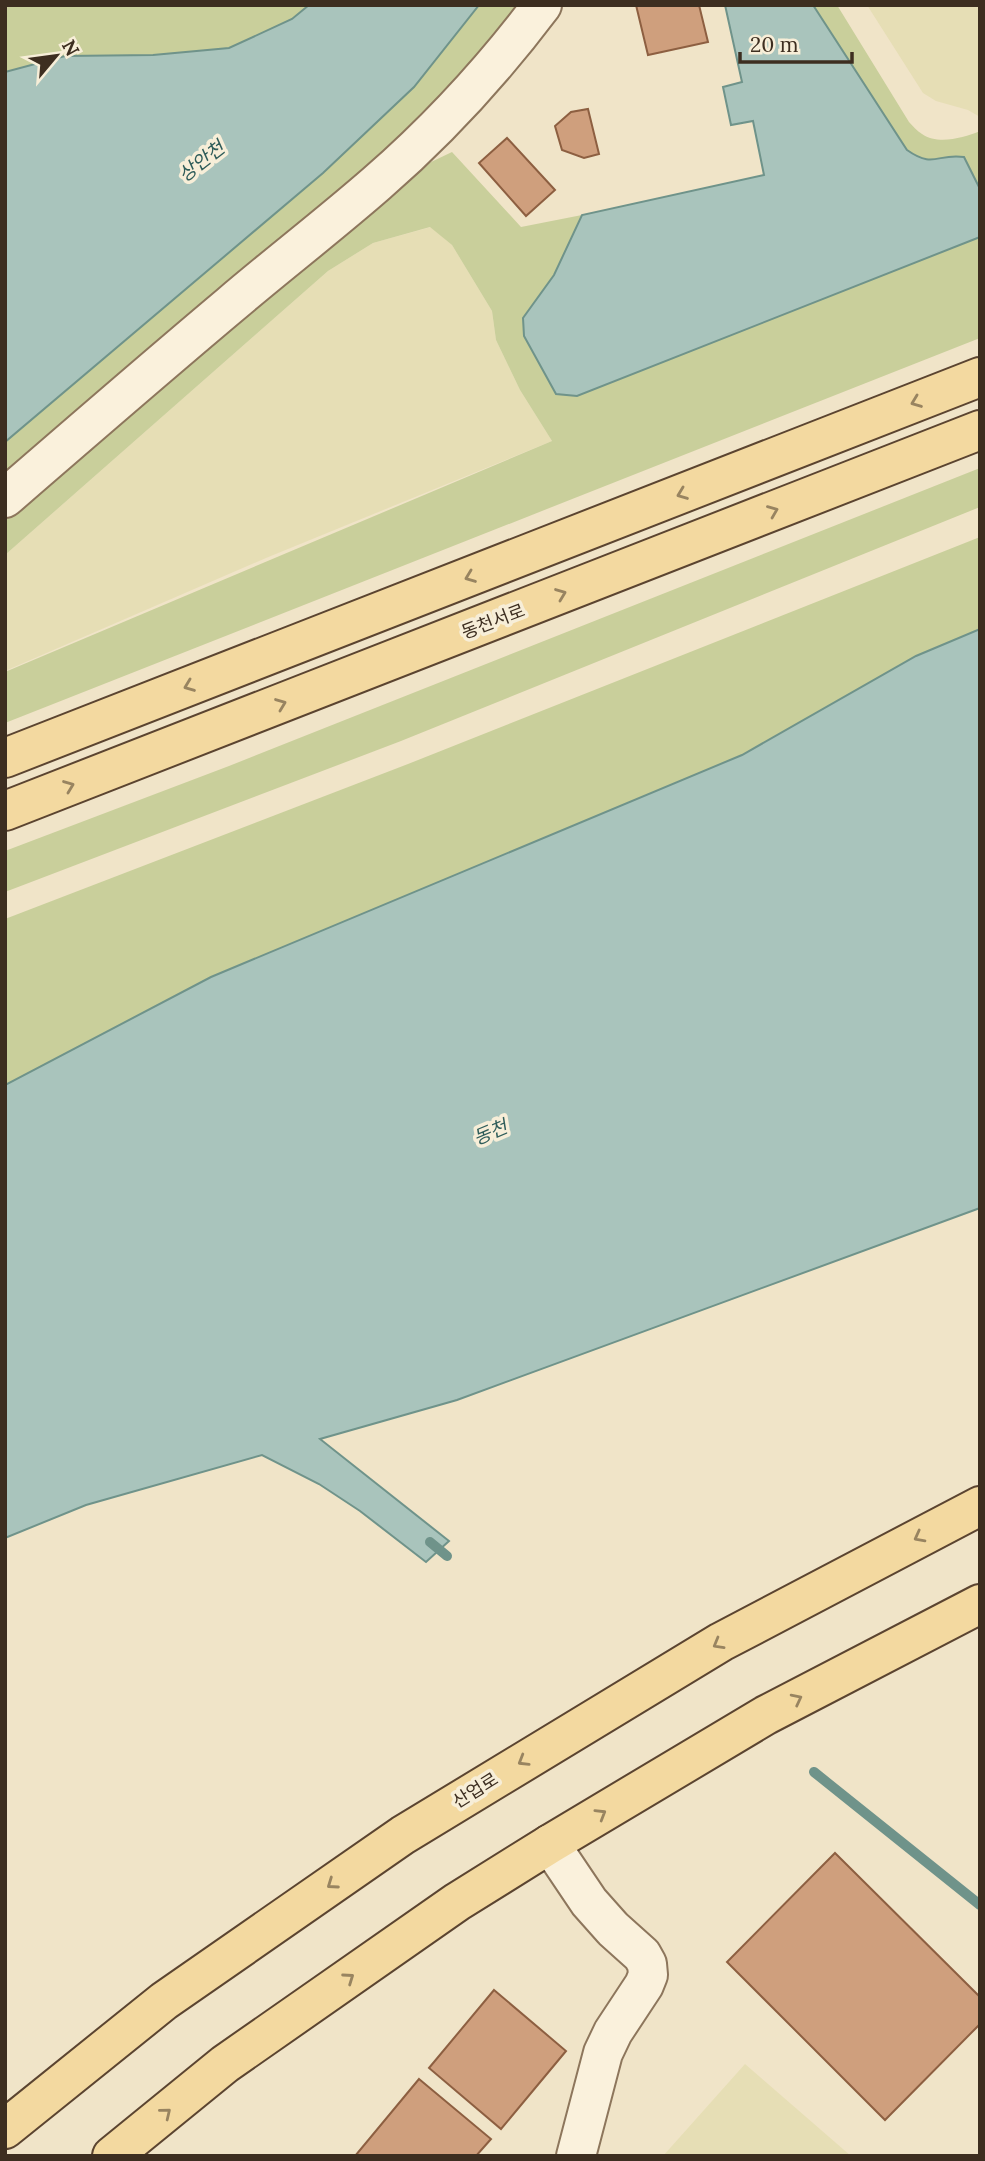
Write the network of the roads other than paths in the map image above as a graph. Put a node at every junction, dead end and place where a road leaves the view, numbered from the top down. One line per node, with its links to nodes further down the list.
1 (542, 5): 4 (street)
2 (980, 377): 5 (main road, one-way to 5)
3 (980, 430): 6 (main road, 동천서로, one-way to 3)
4 (5, 498)
5 (5, 758)
6 (5, 811)
7 (980, 1506): 10 (main road, 산업로, one-way to 10)
8 (980, 1604): 9 (main road, one-way to 8)
9 (550, 1844): 11 (main road, one-way to 9); 12 (street)
10 (5, 2129)
11 (113, 2156)
12 (576, 2156)

